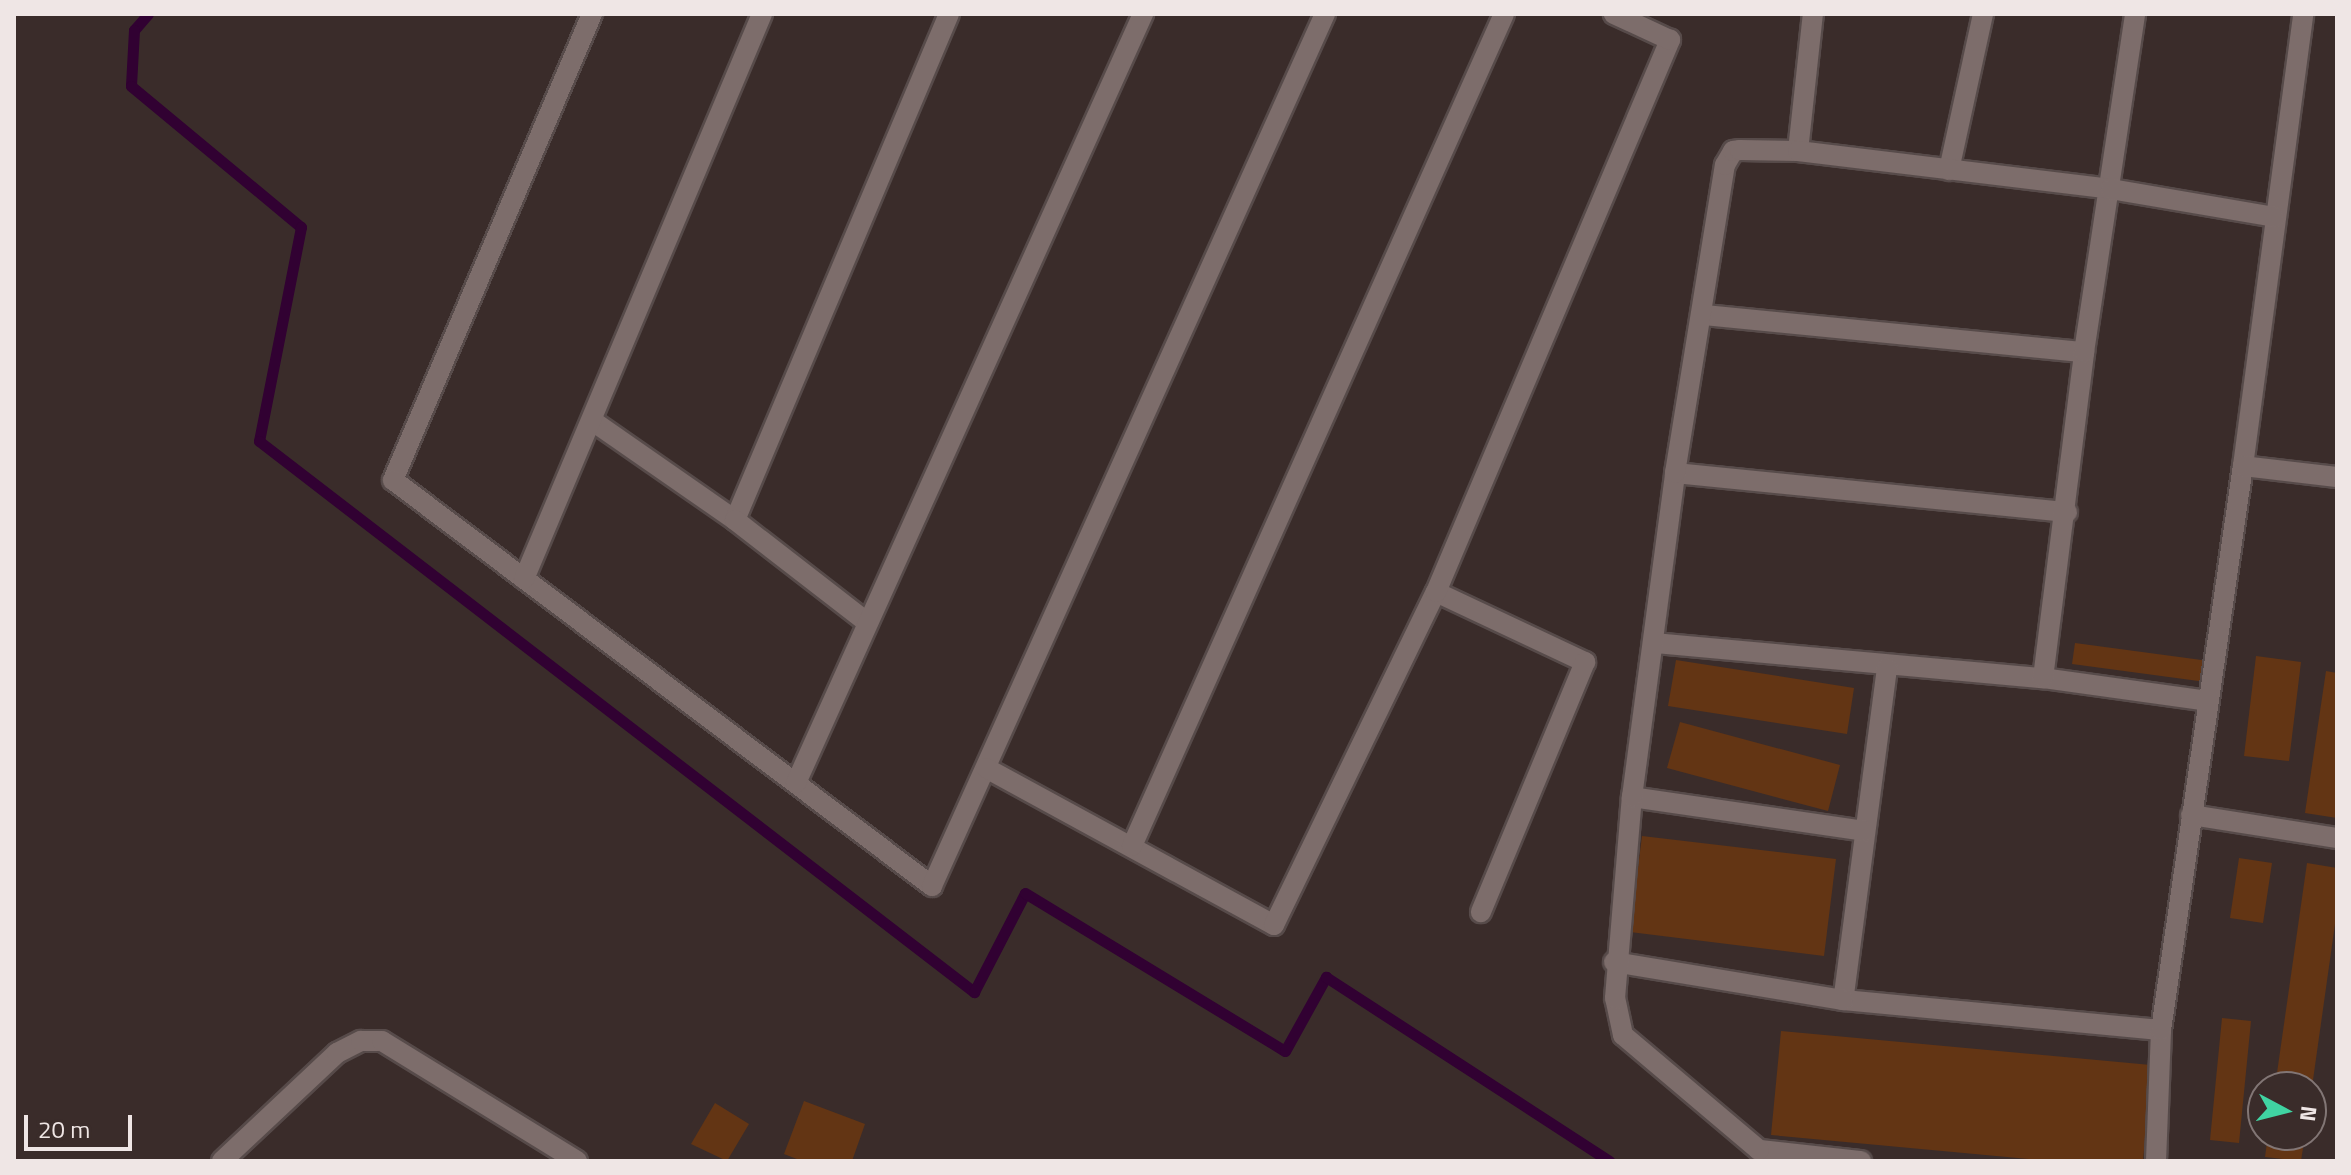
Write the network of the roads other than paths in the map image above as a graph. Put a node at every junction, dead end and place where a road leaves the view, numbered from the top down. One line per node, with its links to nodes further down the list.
1 (592, 14): 24 (street)
2 (762, 14): 18 (street)
3 (949, 14): 23 (street)
4 (1143, 14): 26 (street)
5 (1325, 14): 31 (street)
6 (1504, 14): 37 (street)
7 (1614, 14): 25 (street)
8 (1813, 14): 12 (street)
9 (1983, 14): 13 (street)
10 (2135, 14): 14 (street)
11 (2303, 14): 15 (street)
12 (1798, 151): 13 (street); 16 (street)
13 (1949, 170): 14 (street)
14 (2111, 189): 15 (street); 17 (street)
15 (2274, 217): 19 (street)
16 (1704, 315): 17 (street); 20 (street)
17 (2084, 352): 22 (street)
18 (594, 422): 23 (street); 24 (street)
19 (2243, 466): 21 (street); 30 (street)
20 (1675, 473): 22 (street); 27 (street)
21 (2337, 477)
22 (2067, 512): 29 (street)
23 (735, 520): 26 (street)
24 (524, 579): 32 (street)
25 (1436, 592): 37 (street); 38 (street)
26 (868, 623): 32 (street)
27 (1655, 643): 28 (street); 33 (street)
28 (1887, 668): 29 (street); 35 (street)
29 (2043, 678): 30 (street)
30 (2208, 701): 34 (street)
31 (986, 768): 32 (street); 37 (street)
32 (796, 783)
33 (1632, 797): 35 (street); 39 (street)
34 (2191, 815): 36 (street); 41 (street)
35 (1865, 831): 40 (street)
36 (2337, 838)
37 (1132, 846)
38 (1481, 912)
39 (1614, 962): 40 (street); 42 (street)
40 (1843, 1000): 41 (street)
41 (2161, 1030): 46 (street)
42 (1759, 1156): 45 (street)
43 (222, 1161): 44 (street)
44 (577, 1161)
45 (1861, 1161)
46 (2156, 1161)

